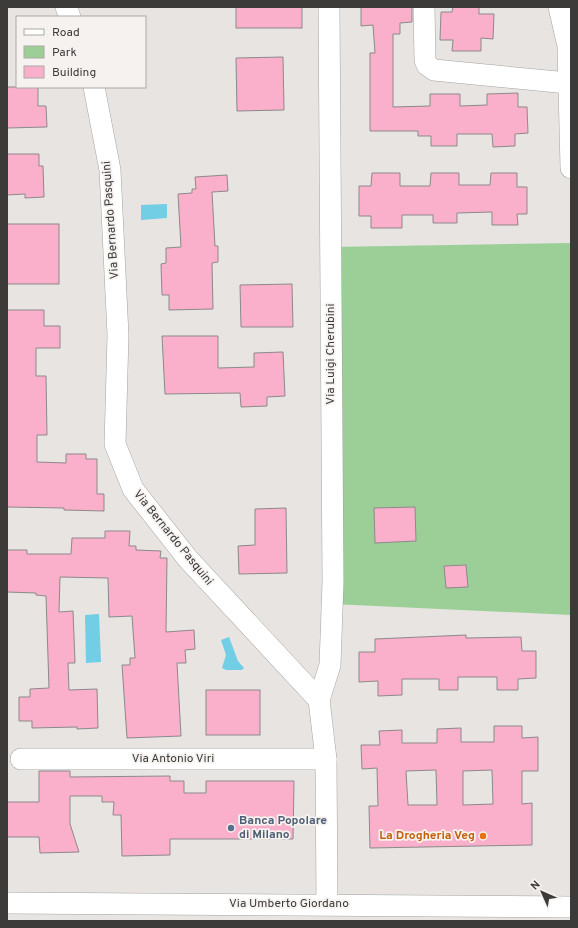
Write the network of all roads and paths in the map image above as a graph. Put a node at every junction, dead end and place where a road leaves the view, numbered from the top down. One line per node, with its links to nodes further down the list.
1 (329, 7): 7 (street, Via Luigi Cherubini)
2 (424, 7): 4 (street)
3 (559, 7): 4 (street)
4 (568, 83): 6 (street)
5 (94, 88): 7 (street, Via Bernardo Pasquini)
6 (571, 168)
7 (319, 700): 9 (street)
8 (20, 759): 9 (street, Via Antonio Viri)
9 (326, 759): 11 (street)
10 (7, 903): 11 (street, Via Umberto Giordano)
11 (327, 904): 12 (street, Via Umberto Giordano)
12 (571, 906)

